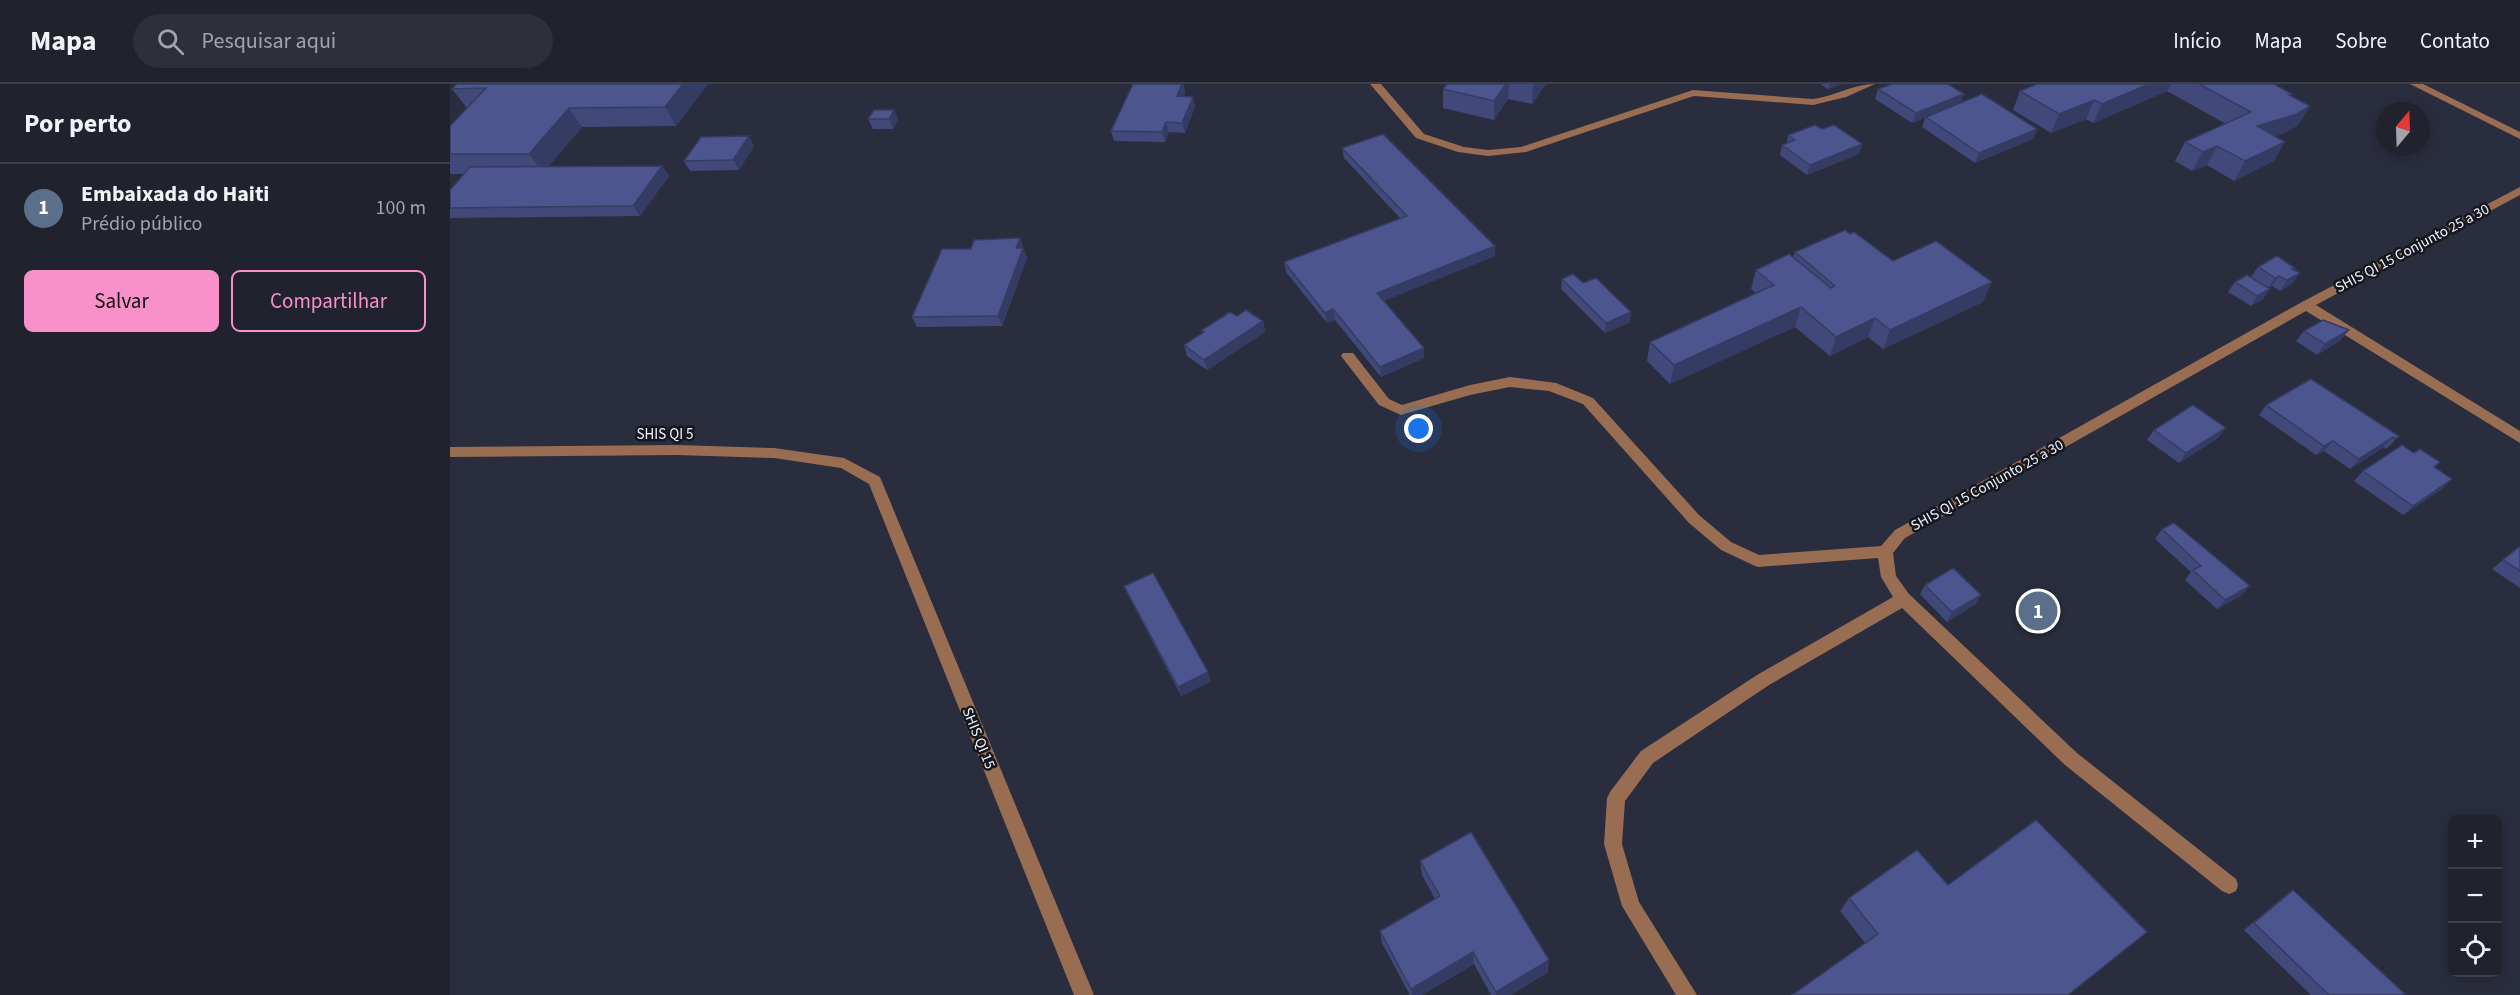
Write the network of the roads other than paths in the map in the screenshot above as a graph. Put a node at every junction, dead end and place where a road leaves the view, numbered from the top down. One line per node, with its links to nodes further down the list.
1 (1375, 84): 2 (street)
2 (1870, 84)
3 (2415, 84): 4 (street)
4 (2520, 136)
5 (2520, 190): 6 (street, SHIS QI 15 Conjunto 25 a 30)
6 (2306, 305): 8 (street); 11 (street, SHIS QI 15 Conjunto 25 a 30)
7 (1348, 356): 11 (street)
8 (2520, 438)
9 (450, 452): 10 (street, SHIS QI 5)
10 (875, 481): 14 (street, SHIS QI 15)
11 (1885, 552): 12 (street)
12 (1903, 599): 13 (street); 15 (street)
13 (2229, 885)
14 (1083, 995)
15 (1687, 995)

